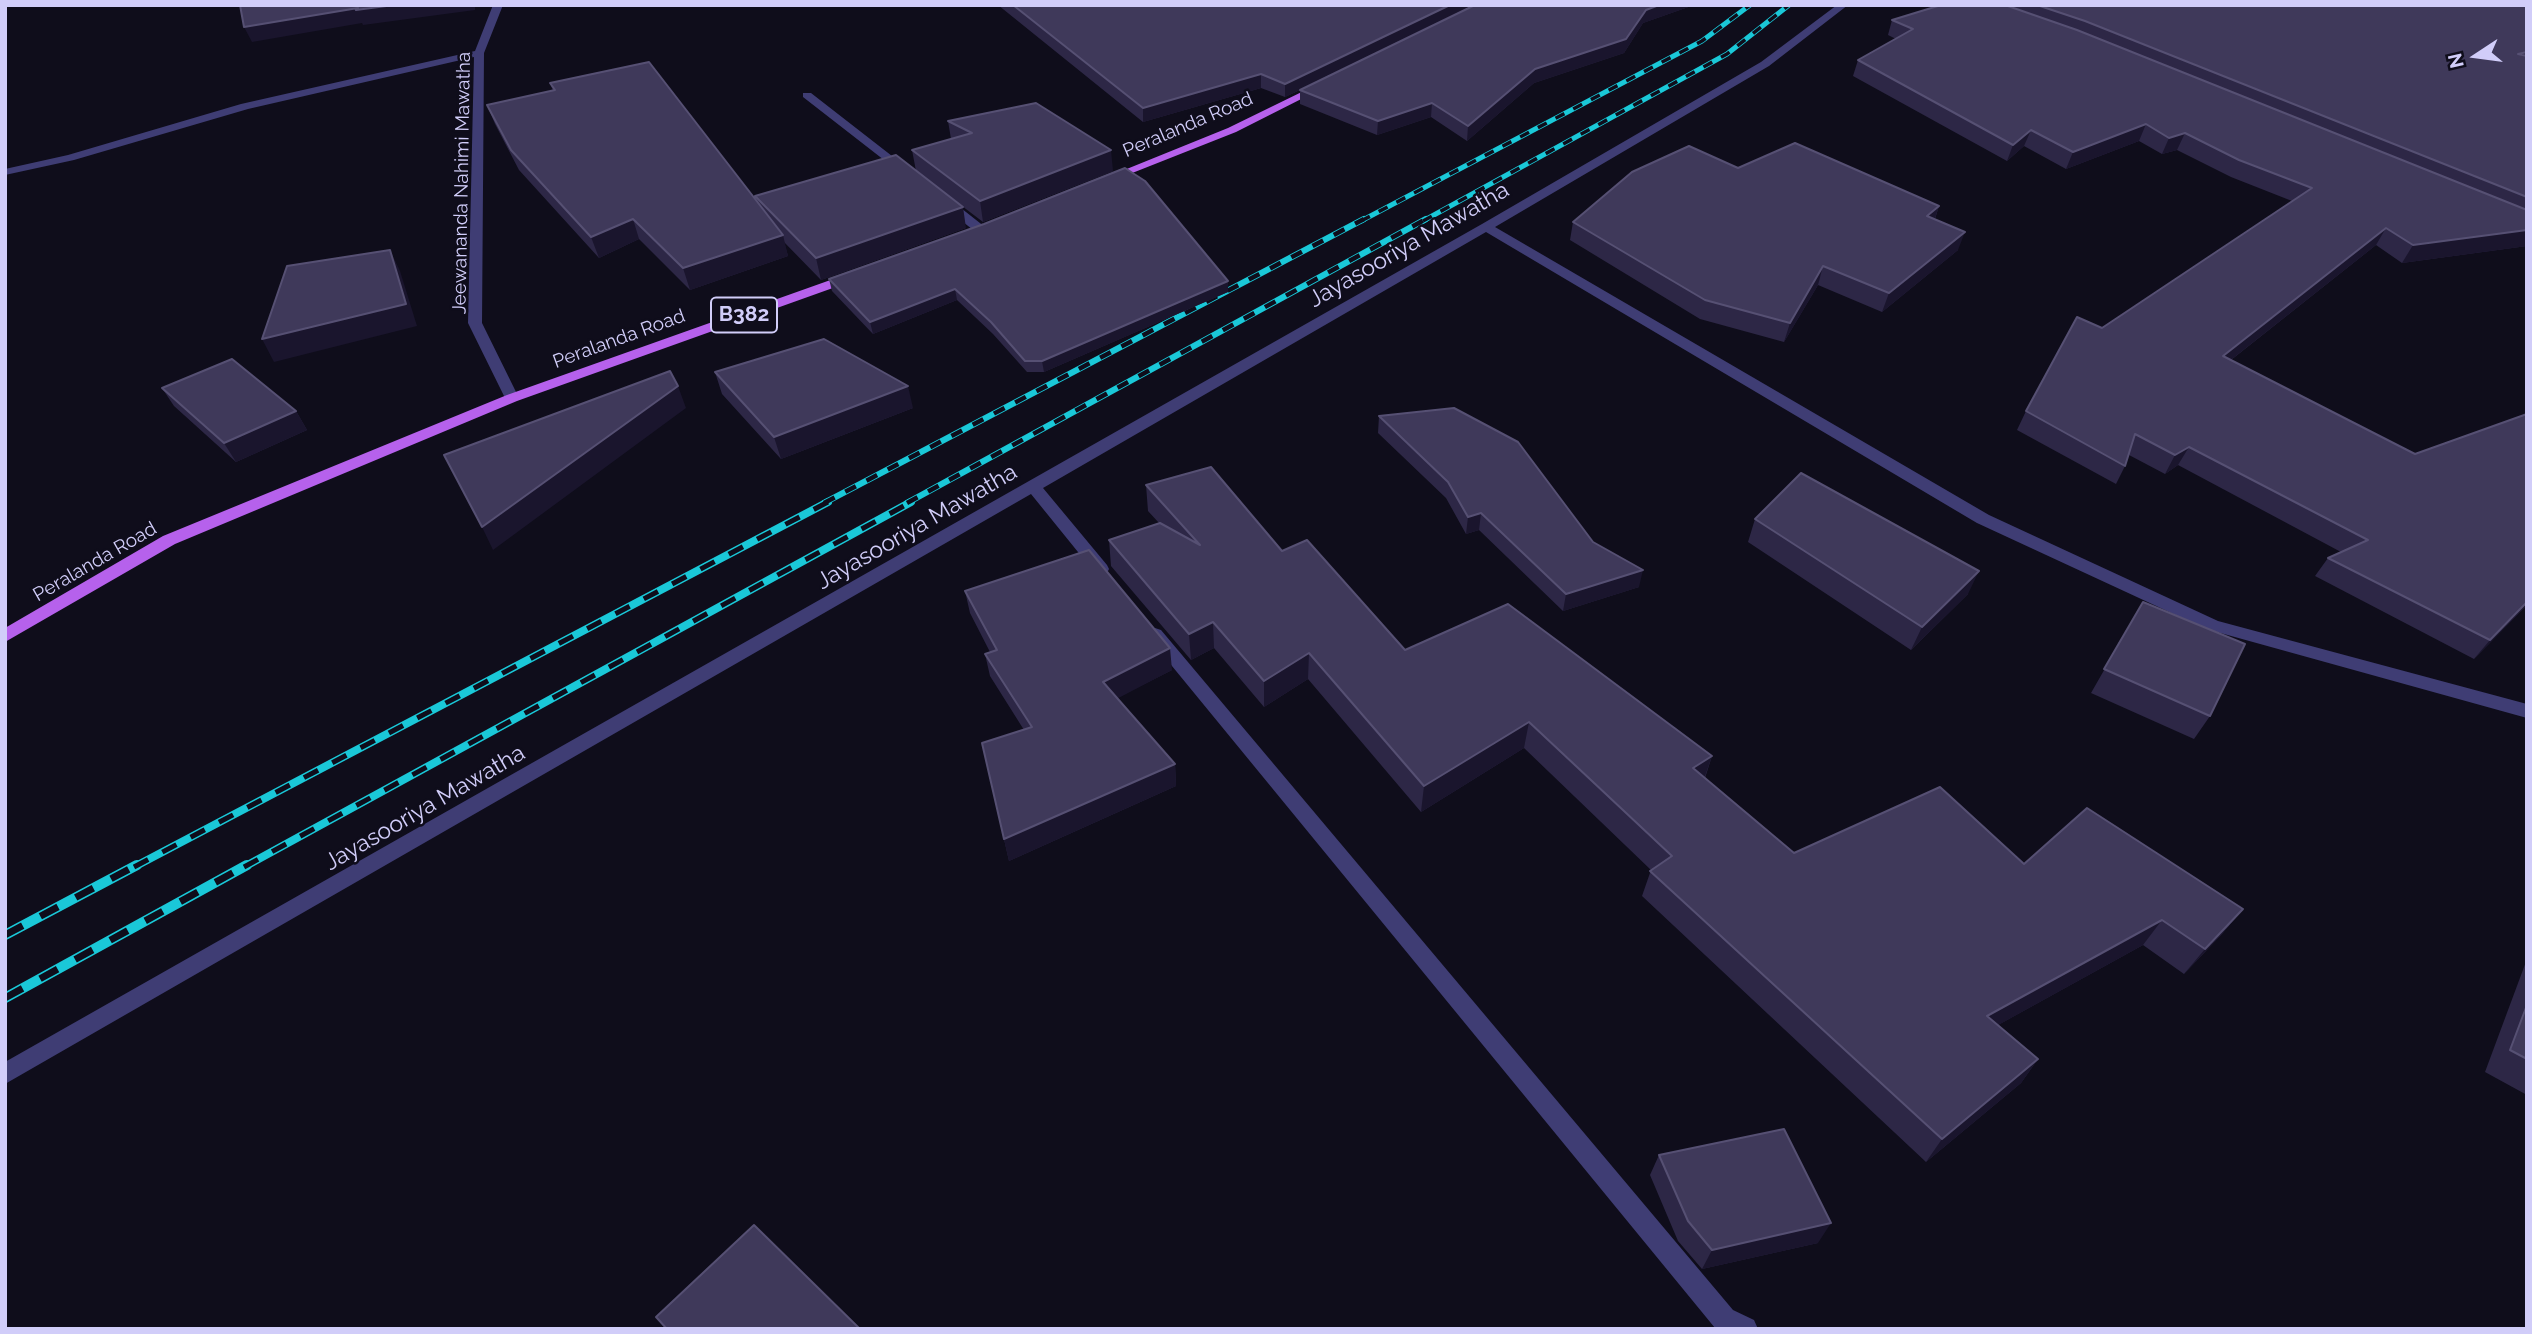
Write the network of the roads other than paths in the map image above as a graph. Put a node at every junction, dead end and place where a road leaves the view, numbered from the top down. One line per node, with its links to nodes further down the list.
1 (498, 5): 3 (street, Jeewananda Nahimi Mawatha)
2 (1843, 5): 10 (street, Jayasooriya Mawatha)
3 (479, 53): 6 (street); 13 (street, Jeewananda Nahimi Mawatha)
4 (1330, 82): 8 (main road, Peralanda Road)
5 (807, 95): 7 (street)
6 (5, 172)
7 (916, 180)
8 (1094, 185)
9 (937, 196): 11 (street)
10 (1486, 227): 14 (street, Jayasooriya Mawatha); 18 (street)
11 (980, 230)
12 (863, 272): 13 (main road, Peralanda Road / B382)
13 (512, 398): 17 (main road, Peralanda Road / B382)
14 (1033, 486): 15 (street); 19 (street, Jayasooriya Mawatha)
15 (1112, 582)
16 (1139, 614): 20 (street)
17 (5, 636)
18 (2527, 711)
19 (5, 1074)
20 (1745, 1329)

